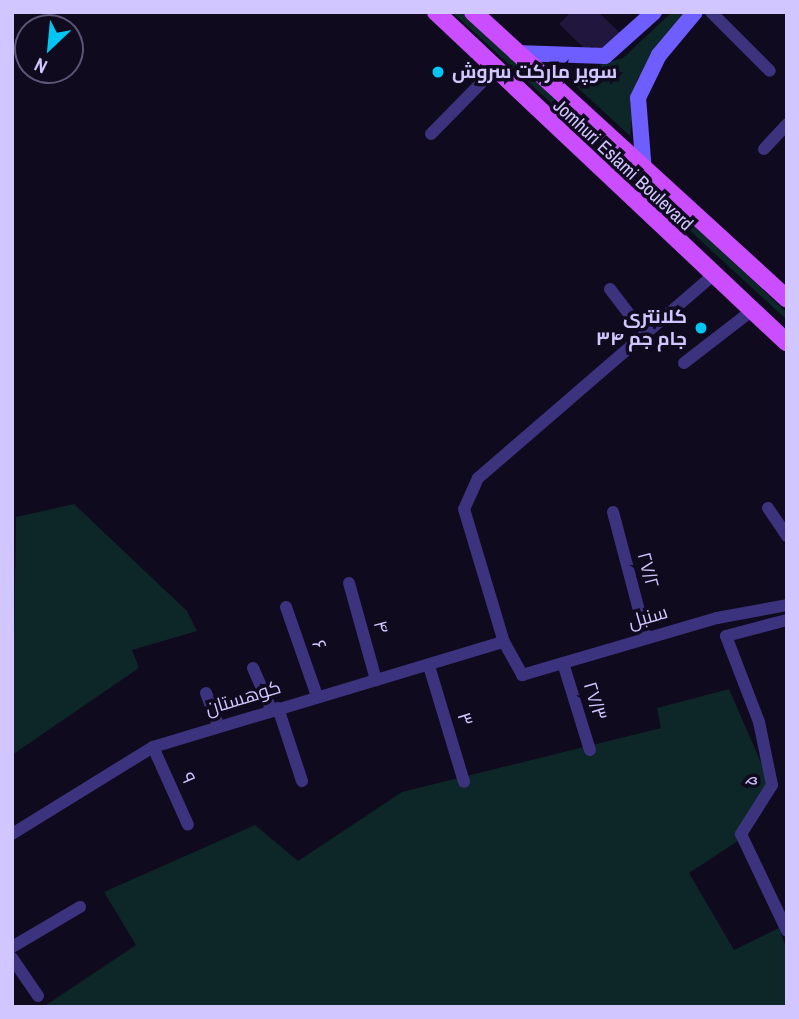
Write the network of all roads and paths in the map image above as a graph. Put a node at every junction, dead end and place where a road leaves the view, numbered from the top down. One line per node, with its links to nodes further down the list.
1 (436, 12): 7 (main road, Jomhuri Eslami Boulevard)
2 (473, 12): 6 (main road, Jomhuri Eslami Boulevard)
3 (653, 12): 6 (main road)
4 (695, 12): 12 (main road)
5 (711, 12): 8 (street)
6 (516, 53): 12 (main road, Jomhuri Eslami Boulevard)
7 (493, 71): 10 (street); 13 (main road, Jomhuri Eslami Boulevard)
8 (770, 71)
9 (787, 124): 11 (street)
10 (431, 134)
11 (764, 149)
12 (644, 172): 15 (main road, Jomhuri Eslami Boulevard)
13 (711, 277): 16 (main road, Jomhuri Eslami Boulevard); 17 (street)
14 (610, 289): 17 (street)
15 (787, 299)
16 (750, 312): 18 (main road, Jomhuri Eslami Boulevard); 19 (street)
17 (645, 335): 28 (street)
18 (787, 343)
19 (684, 363)
20 (768, 508): 22 (street)
21 (613, 512): 27 (street, ۲۷/۲)
22 (787, 536)
23 (349, 583): 32 (street, ۴)
24 (286, 607): 34 (street, ۶)
25 (786, 607): 27 (street, سنبل)
26 (787, 620): 44 (street, ۵)
27 (646, 637): 29 (street, سنبل)
28 (504, 642): 29 (street, سنبل); 30 (street, کوهستان)
29 (563, 663): 38 (street, ۲۷/۳)
30 (429, 666): 32 (street, کوهستان); 40 (street, ۳)
31 (253, 668): 35 (street)
32 (376, 680): 34 (street, کوهستان)
33 (206, 693): 36 (street)
34 (317, 695): 35 (street, کوهستان)
35 (274, 708): 36 (street, کوهستان); 39 (street)
36 (218, 725): 37 (street, کوهستان)
37 (153, 747): 41 (street, ۹); 42 (street, کوهستان)
38 (590, 750)
39 (302, 781)
40 (464, 782)
41 (188, 825)
42 (12, 834)
43 (80, 907): 45 (street)
44 (787, 931)
45 (12, 947)
46 (12, 958): 47 (street)
47 (38, 996)

